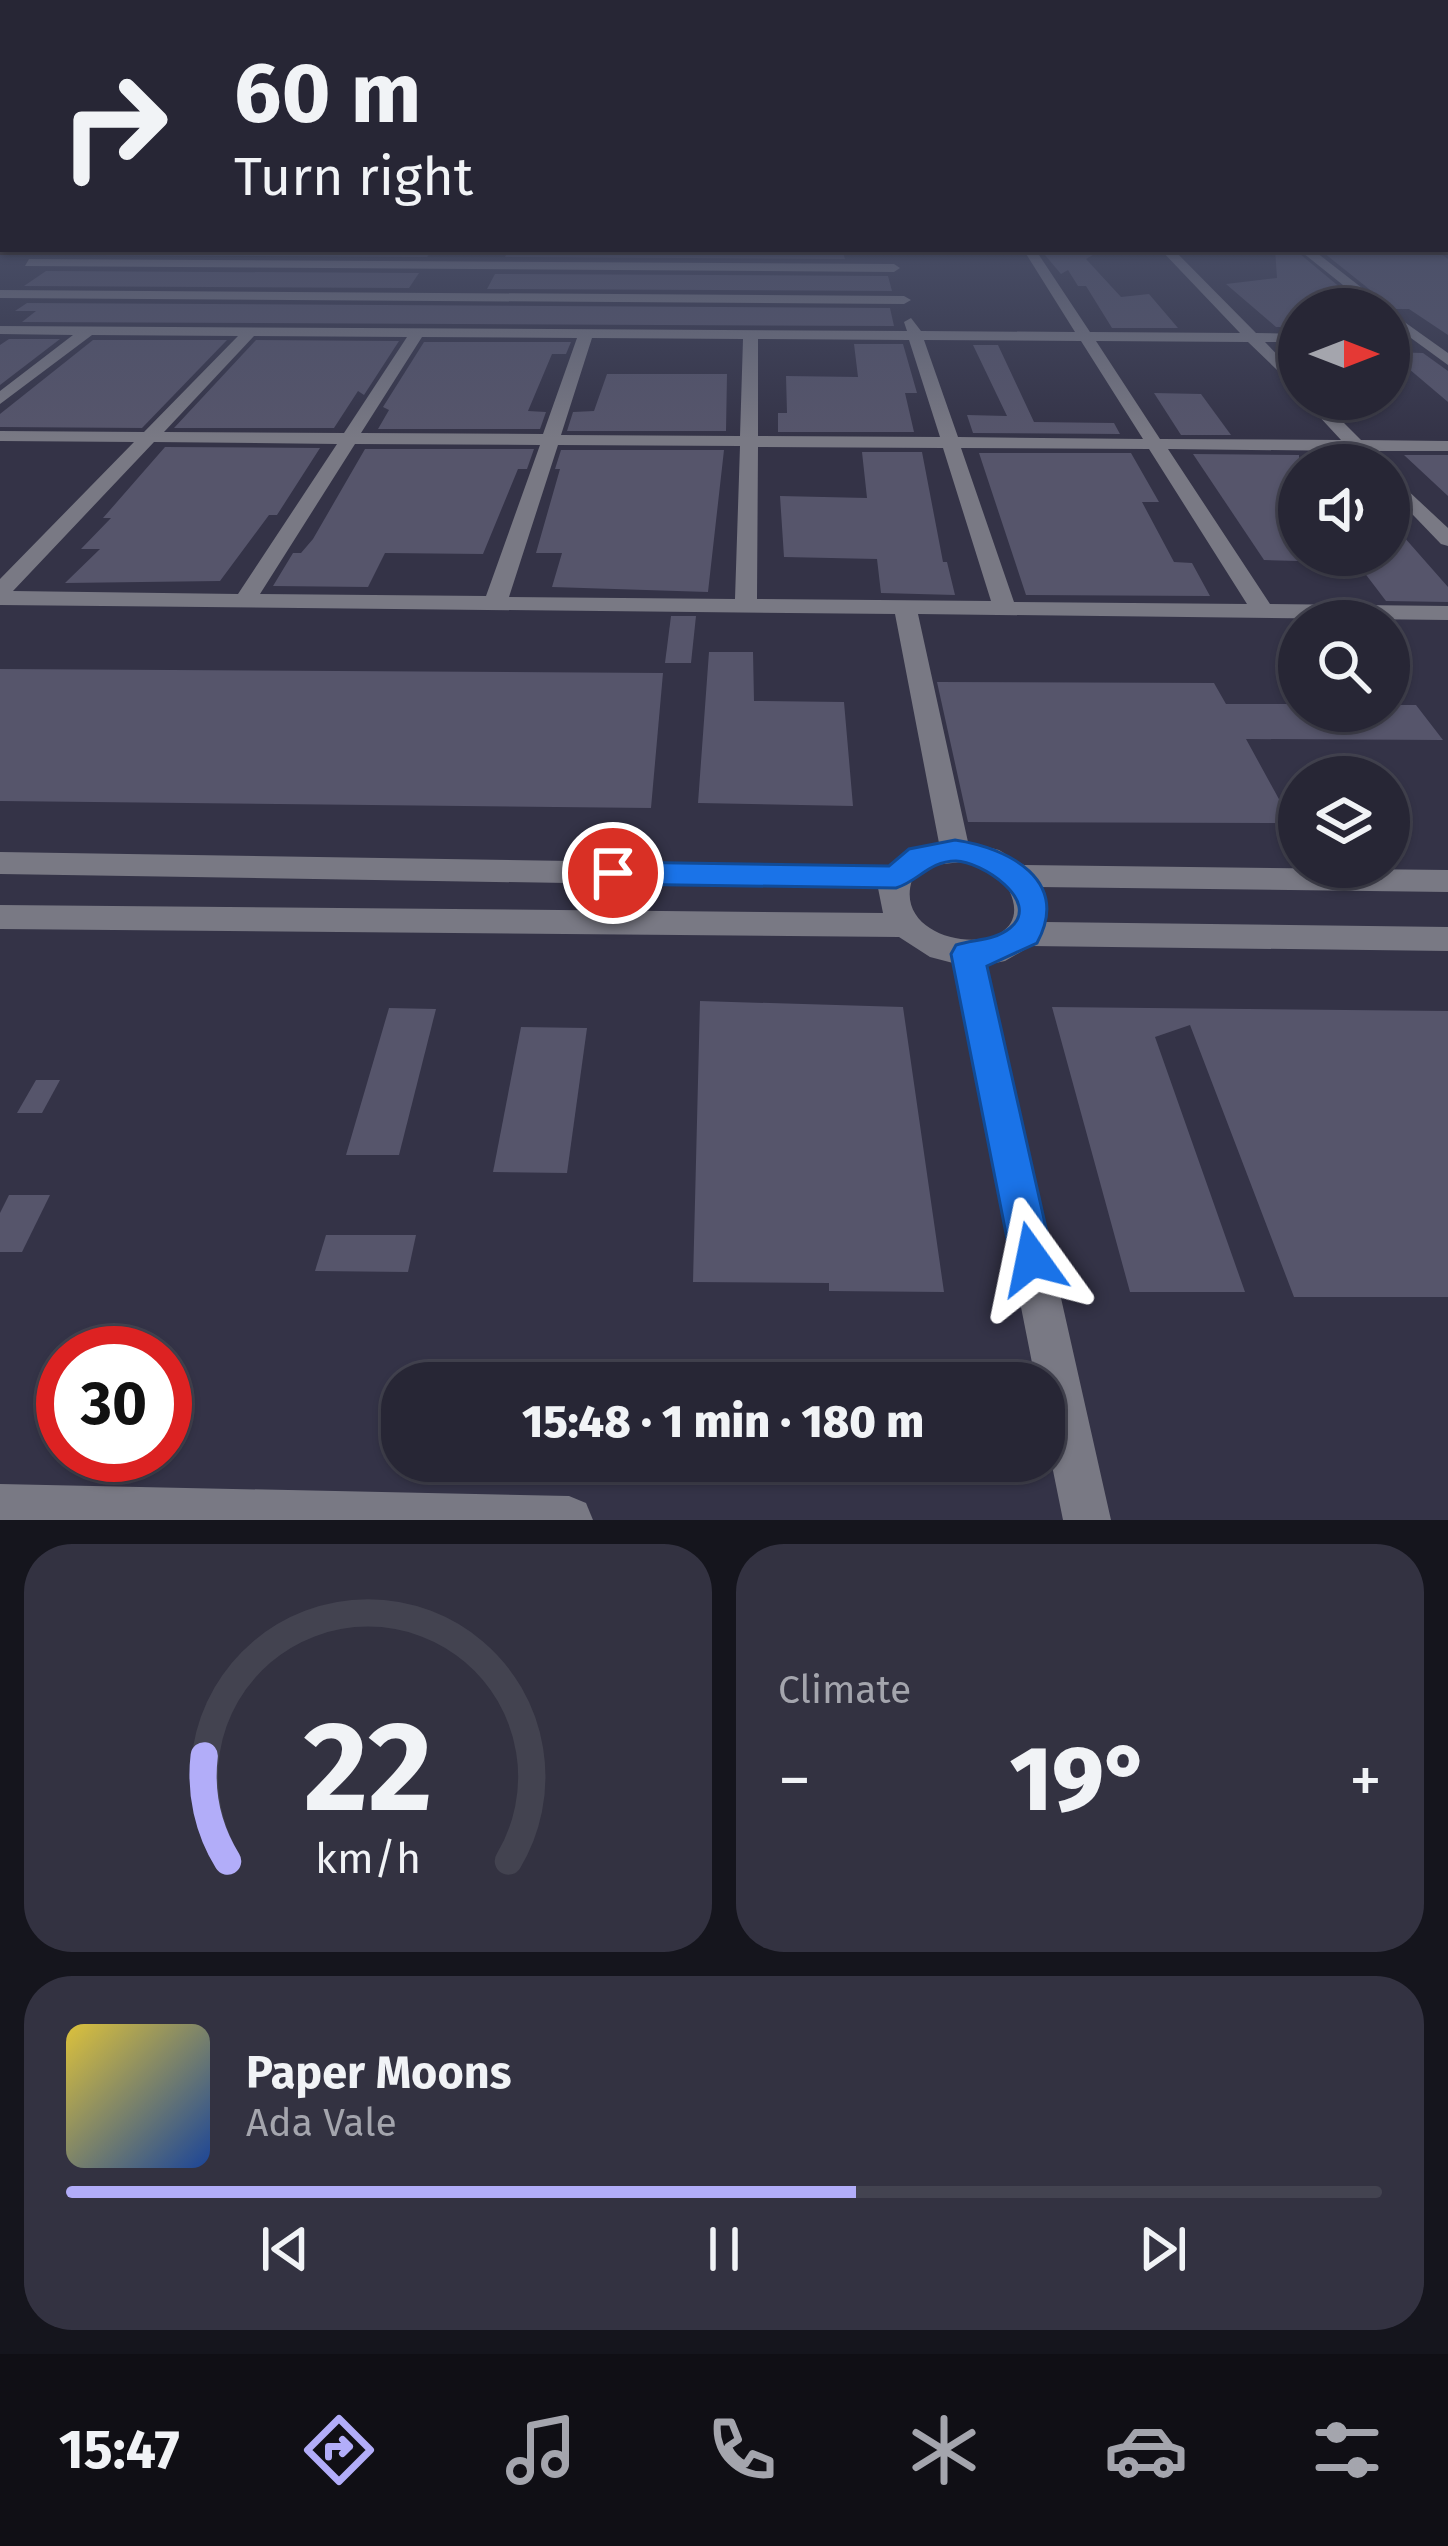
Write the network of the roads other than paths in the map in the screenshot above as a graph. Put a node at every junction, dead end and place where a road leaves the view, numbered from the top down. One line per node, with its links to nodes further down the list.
1 (303, 296): 5 (street)
2 (903, 296): 6 (street)
3 (1060, 296): 16 (street)
4 (1211, 296): 17 (street)
5 (470, 297): 6 (street); 12 (street)
6 (904, 300): 15 (street)
7 (0, 329): 8 (street)
8 (89, 330): 9 (street); 24 (street)
9 (250, 331): 11 (street); 27 (street)
10 (1410, 331): 20 (street)
11 (418, 332): 12 (street); 28 (street)
12 (449, 333): 13 (street)
13 (586, 334): 14 (street); 29 (street)
14 (751, 335): 15 (street); 30 (street)
15 (916, 336): 16 (street); 31 (street)
16 (1087, 337): 17 (street); 32 (street)
17 (1252, 338): 18 (street); 23 (street)
18 (1278, 338)
19 (1410, 339): 20 (street)
20 (1420, 339): 21 (street); 22 (street)
21 (1448, 339)
22 (1448, 360)
23 (1278, 365)
24 (0, 399)
25 (1331, 420): 33 (street)
26 (0, 436): 27 (street)
27 (149, 437): 28 (street); 39 (street)
28 (348, 440): 29 (street); 40 (street)
29 (550, 441): 30 (street); 41 (street)
30 (749, 442): 31 (street); 42 (street)
31 (951, 443): 32 (street); 44 (street)
32 (1153, 444): 34 (street); 45 (street)
33 (1354, 444)
34 (1278, 445)
35 (1410, 446): 36 (street)
36 (1448, 446)
37 (1410, 501): 38 (street)
38 (1448, 540)
39 (0, 596): 40 (street)
40 (244, 601): 41 (street)
41 (494, 604): 42 (street)
42 (746, 606): 43 (street)
43 (905, 608): 44 (street); 47 (street)
44 (1005, 608): 45 (street)
45 (1263, 611): 46 (street)
46 (1448, 613)
47 (955, 850): 49 (street); 50 (street)
48 (0, 863): 49 (street)
49 (896, 877): 53 (street)
50 (1018, 877): 51 (street); 54 (street)
51 (1448, 881)
52 (0, 916): 53 (street)
53 (904, 925): 56 (street)
54 (1026, 934): 55 (street); 56 (street)
55 (1448, 939)
56 (968, 954): 59 (street)
57 (0, 1508): 58 (street)
58 (569, 1520)
59 (1087, 1520)

